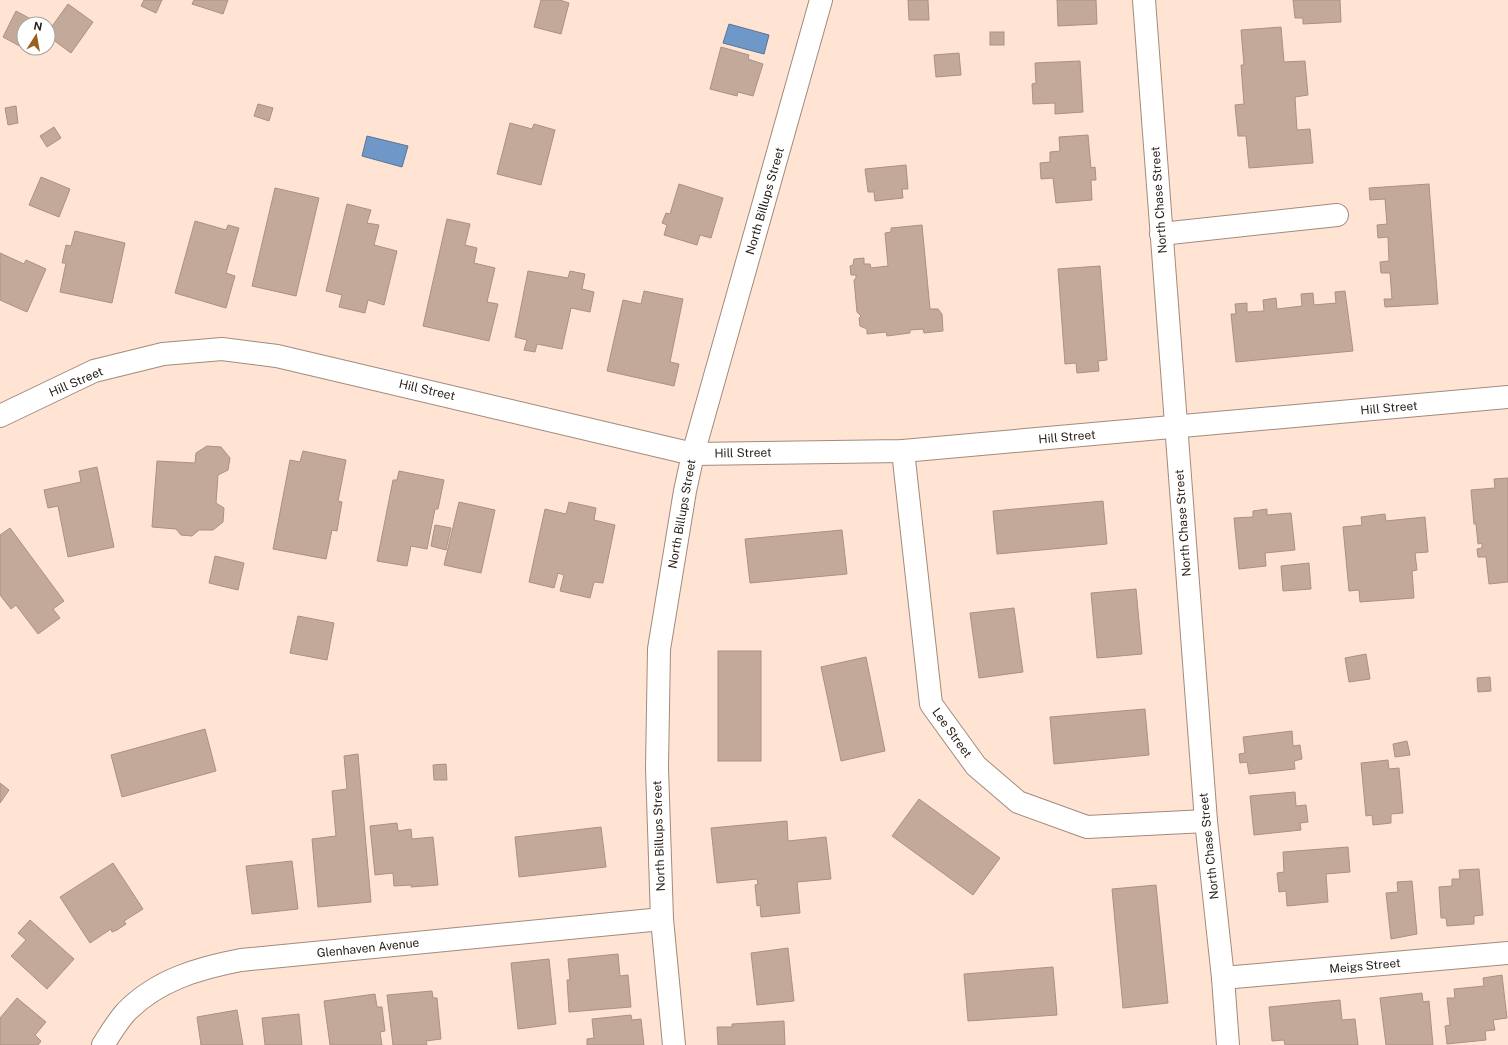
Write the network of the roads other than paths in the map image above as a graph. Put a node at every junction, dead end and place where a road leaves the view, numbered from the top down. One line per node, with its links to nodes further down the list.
1 (822, 0): 9 (street, North Billups Street)
2 (1144, 0): 4 (street, North Chase Street)
3 (1337, 216): 4 (street)
4 (1161, 234): 7 (street, North Chase Street)
5 (1508, 398): 7 (street, Hill Street)
6 (0, 416): 9 (street, Hill Street)
7 (1176, 428): 8 (street, Hill Street); 10 (street, North Chase Street)
8 (903, 451): 9 (street, Hill Street); 10 (street, Lee Street)
9 (693, 454): 11 (street, North Billups Street)
10 (1206, 822): 13 (street, North Chase Street)
11 (662, 919): 14 (street, Glenhaven Avenue); 15 (street, North Billups Street)
12 (1508, 953): 13 (street, Meigs Street)
13 (1223, 978): 16 (street, North Chase Street)
14 (103, 1045)
15 (674, 1045)
16 (1228, 1045)

